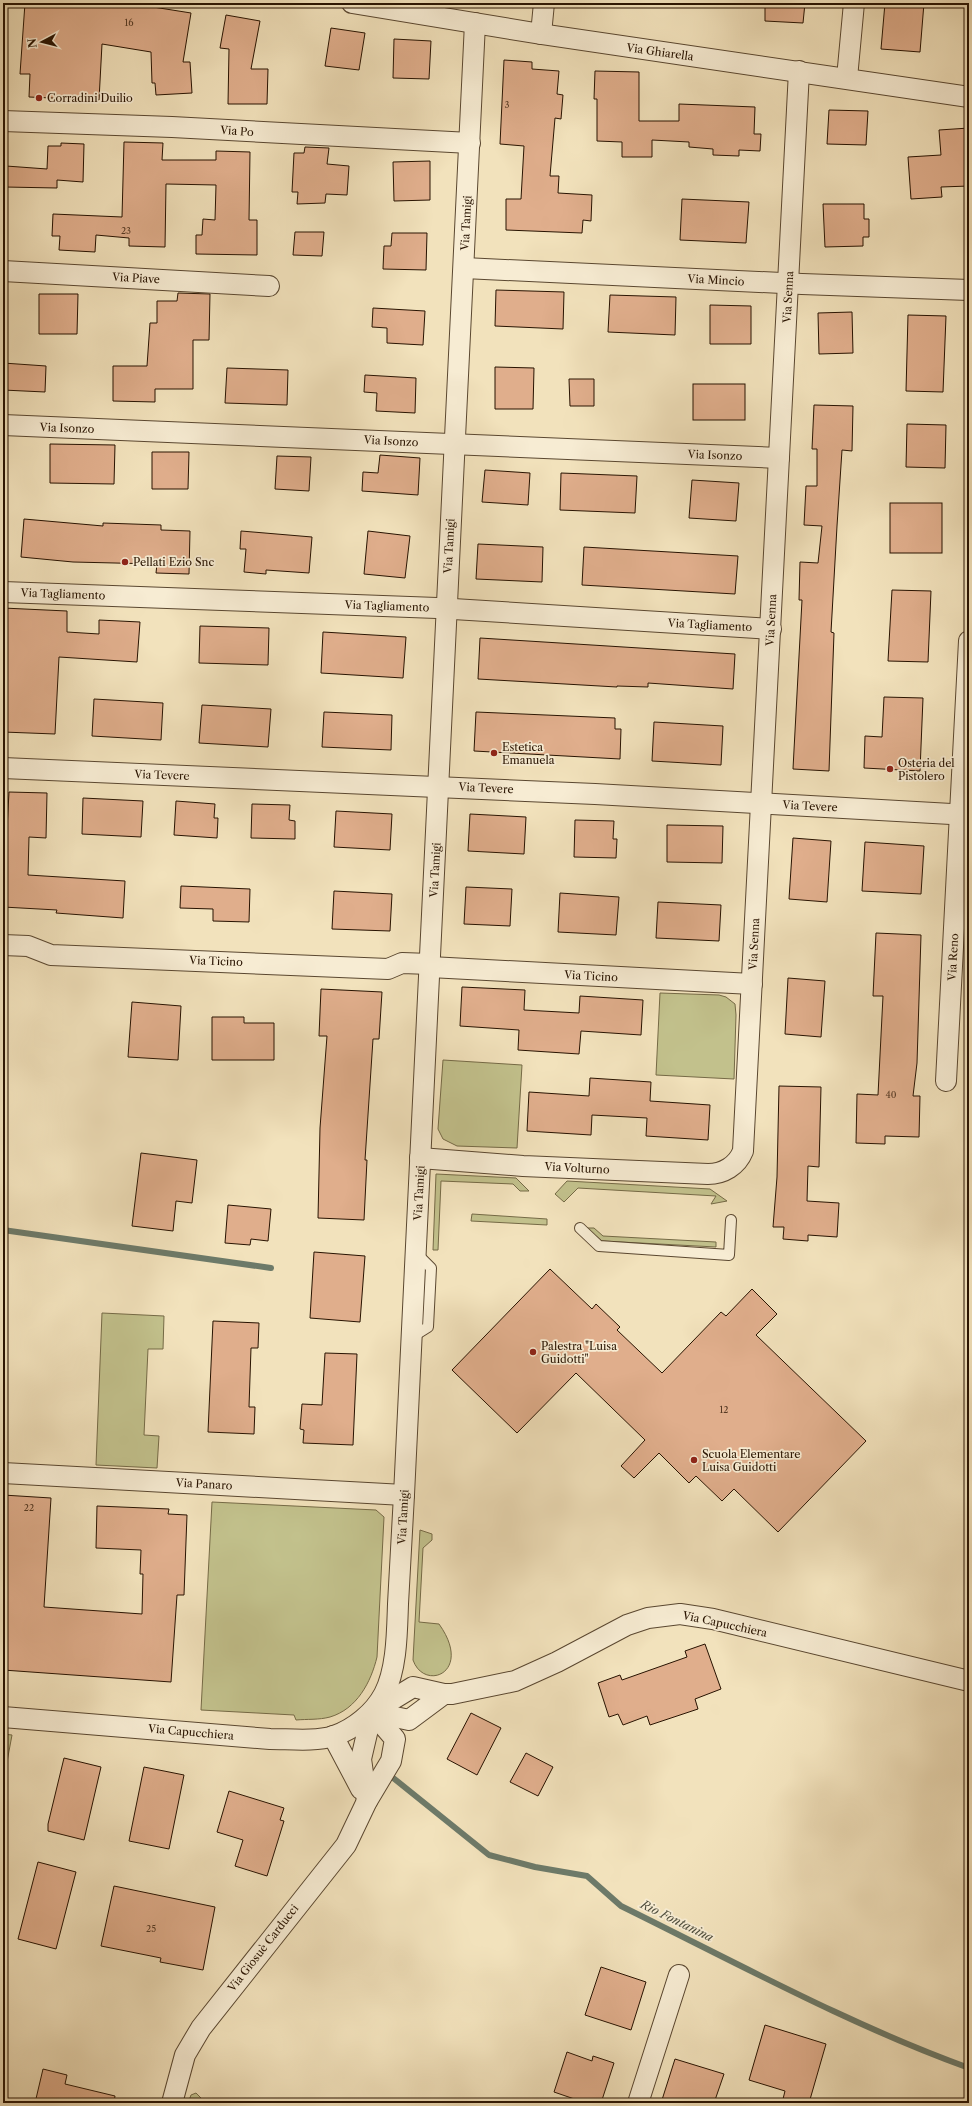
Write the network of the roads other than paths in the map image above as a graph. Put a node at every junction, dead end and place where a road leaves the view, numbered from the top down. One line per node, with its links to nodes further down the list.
1 (352, 3): 4 (street, Via Ghiarella)
2 (544, 3): 5 (street)
3 (854, 3): 7 (street)
4 (475, 23): 5 (street, Via Ghiarella); 10 (street, Via Tamigi)
5 (541, 34): 6 (street, Via Ghiarella)
6 (799, 71): 7 (street, Via Ghiarella); 13 (street, Via Senna)
7 (847, 78): 8 (street, Via Ghiarella)
8 (969, 97)
9 (3, 120): 10 (street, Via Po)
10 (470, 143): 11 (street, Via Tamigi)
11 (464, 268): 13 (street, Via Mincio); 17 (street, Via Tamigi)
12 (3, 271): 14 (street, Via Piave)
13 (789, 284): 15 (street, Via Mincio); 18 (street, Via Senna)
14 (269, 286)
15 (969, 290)
16 (3, 425): 17 (street, Via Isonzo)
17 (455, 444): 18 (street, Via Isonzo); 20 (street, Via Tamigi)
18 (779, 458): 21 (street, Via Senna)
19 (3, 592): 20 (street, Via Tagliamento)
20 (446, 609): 21 (street, Via Tagliamento); 24 (street, Via Tamigi)
21 (771, 629): 25 (street, Via Senna)
22 (969, 641): 26 (street, Via Reno)
23 (3, 768): 24 (street, Via Tevere)
24 (439, 786): 25 (street, Via Tevere); 28 (street, Via Tamigi)
25 (762, 803): 26 (street, Via Tevere); 29 (street, Via Senna)
26 (965, 815): 30 (street, Via Reno)
27 (3, 945): 28 (street, Via Ticino)
28 (430, 966): 29 (street, Via Ticino); 31 (street, Via Tamigi)
29 (752, 984): 32 (street, Via Senna)
30 (946, 1081)
31 (420, 1158): 32 (street, Via Volturno); 36 (street, Via Tamigi)
32 (733, 1166)
33 (731, 1220): 34 (lane)
34 (580, 1228)
35 (3, 1473): 36 (street, Via Panaro)
36 (404, 1495): 39 (street, Via Tamigi)
37 (969, 1681): 38 (street, Via Capucchiera)
38 (444, 1694): 39 (street, Via Capucchiera); 39 (street, Via Capucchiera)
39 (372, 1712): 41 (street, Via Capucchiera); 42 (street); 42 (street, Via Giosuè Carducci)
40 (3, 1718): 41 (street, Via Capucchiera)
41 (333, 1736): 42 (street)
42 (367, 1801): 44 (street, Via Giosuè Carducci)
43 (679, 1974): 45 (street)
44 (172, 2103)
45 (638, 2103)

